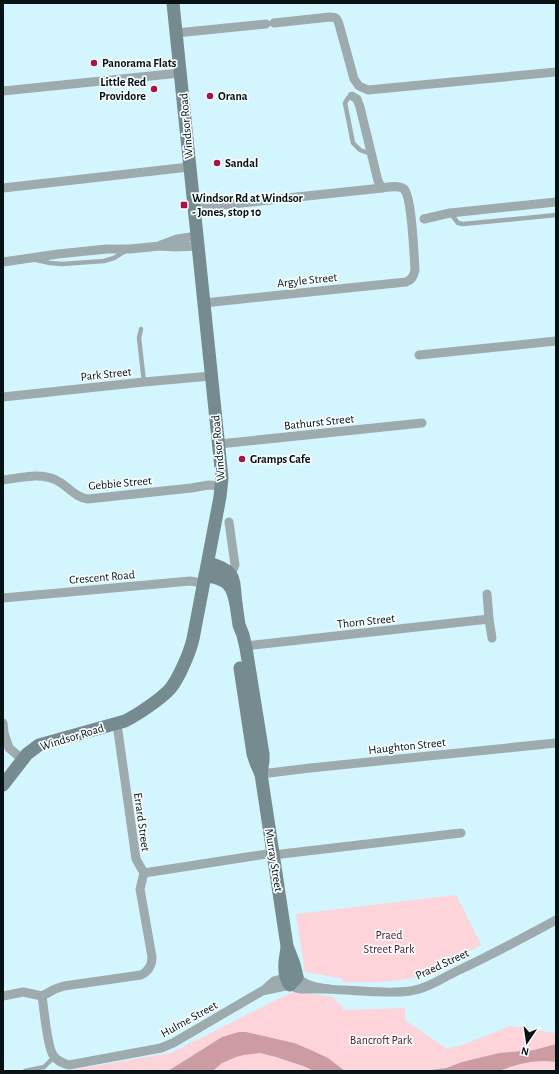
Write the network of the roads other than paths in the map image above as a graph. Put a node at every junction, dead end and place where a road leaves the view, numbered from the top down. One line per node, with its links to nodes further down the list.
1 (173, 3): 2 (main road, Windsor Road)
2 (176, 33): 3 (street); 4 (main road, Windsor Road)
3 (556, 72)
4 (180, 73): 5 (street); 8 (main road, Windsor Road)
5 (3, 91)
6 (352, 96): 7 (street); 7 (lane)
7 (371, 154): 10 (street)
8 (189, 167): 9 (street); 12 (main road, Windsor Road)
9 (3, 188)
10 (382, 188): 12 (street); 18 (street, Argyle Street)
11 (556, 202): 13 (street)
12 (194, 208): 16 (main road, Windsor Road)
13 (450, 213): 14 (lane); 15 (street)
14 (556, 215)
15 (424, 219)
16 (198, 241): 17 (street); 18 (main road, Windsor Road)
17 (3, 262)
18 (204, 302): 22 (main road, Windsor Road)
19 (141, 329): 23 (lane)
20 (556, 341): 21 (street)
21 (419, 355)
22 (211, 376): 23 (street, Park Street); 26 (main road, Windsor Road)
23 (144, 382): 24 (street, Park Street)
24 (3, 397)
25 (422, 423): 26 (street, Bathurst Street)
26 (219, 444): 28 (main road, Windsor Road)
27 (3, 480): 28 (street, Gebbie Street)
28 (222, 486): 30 (main road, Windsor Road)
29 (229, 522): 31 (street, Murray Street)
30 (205, 574): 31 (main road); 33 (street, Crescent Road); 34 (main road, Murray Street); 39 (main road, Windsor Road)
31 (231, 574): 34 (main road, Murray Street)
32 (487, 594): 35 (street)
33 (3, 598)
34 (236, 604): 37 (main road, Murray Street)
35 (489, 619): 36 (street); 37 (street, Thorn Street)
36 (492, 638)
37 (241, 647): 42 (main road, Murray Street)
38 (3, 722): 41 (street)
39 (117, 724): 41 (main road, Windsor Road); 46 (street, Errard Street)
40 (556, 743): 42 (street, Haughton Street)
41 (22, 759): 43 (main road, Windsor Road)
42 (262, 774): 45 (main road, Murray Street)
43 (3, 785)
44 (462, 833): 45 (street)
45 (273, 854): 46 (street); 48 (main road, Murray Street)
46 (144, 873): 50 (street)
47 (556, 920): 48 (street, Praed Street)
48 (291, 980): 51 (street, Hulme Street)
49 (3, 996): 50 (street)
50 (42, 996): 51 (street)
51 (54, 1057): 52 (lane)
52 (25, 1071)

